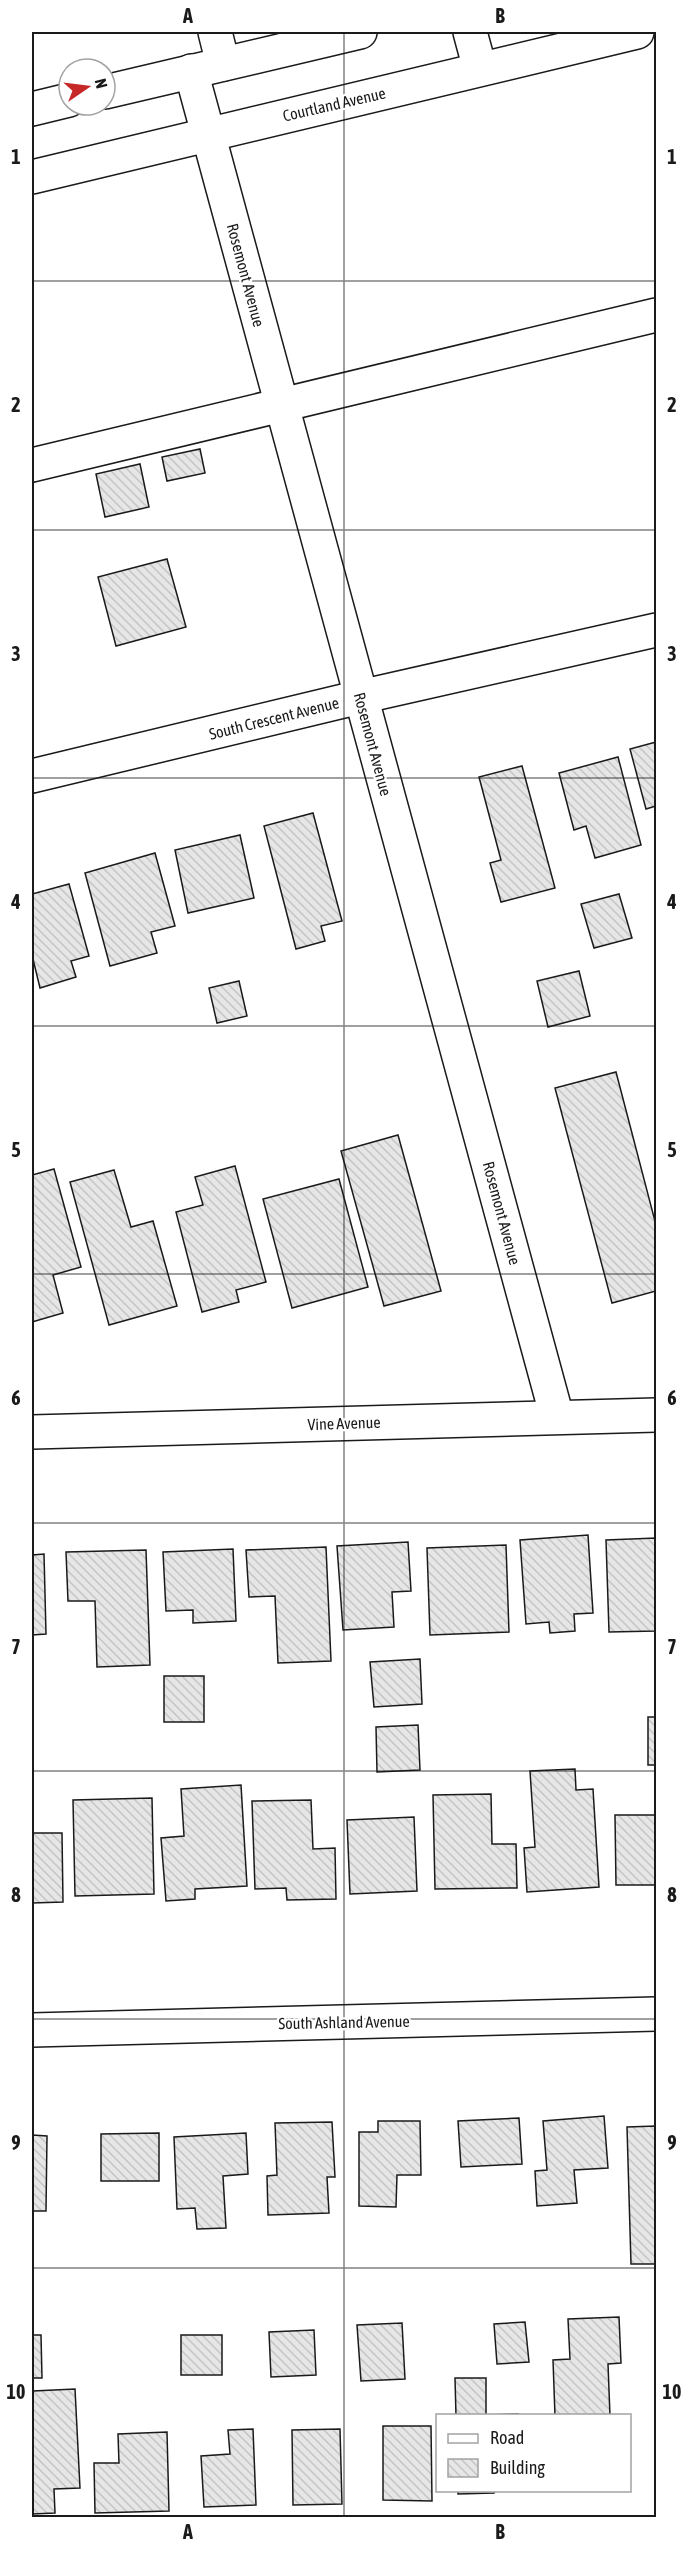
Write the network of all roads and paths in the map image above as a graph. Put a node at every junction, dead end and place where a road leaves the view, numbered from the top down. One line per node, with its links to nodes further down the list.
1 (215, 32): 5 (street)
2 (360, 32): 5 (street)
3 (470, 32): 6 (street)
4 (637, 32): 6 (street, Courtland Avenue)
5 (224, 64): 7 (street)
6 (480, 69): 11 (street, Courtland Avenue)
7 (191, 71): 8 (street); 11 (street, Rosemont Avenue)
8 (117, 89)
9 (57, 103): 10 (street)
10 (32, 109)
11 (208, 134): 12 (street, Courtland Avenue); 14 (street, Rosemont Avenue)
12 (32, 177)
13 (657, 315): 14 (street)
14 (280, 404): 15 (street); 17 (street, Rosemont Avenue)
15 (32, 465)
16 (657, 630): 17 (street, South Crescent Avenue)
17 (360, 697): 18 (street, South Crescent Avenue); 20 (street, Rosemont Avenue)
18 (32, 776)
19 (657, 1415): 20 (street, Vine Avenue)
20 (557, 1417): 21 (street, Vine Avenue)
21 (32, 1432)
22 (657, 2014): 23 (street, South Ashland Avenue)
23 (32, 2030)

